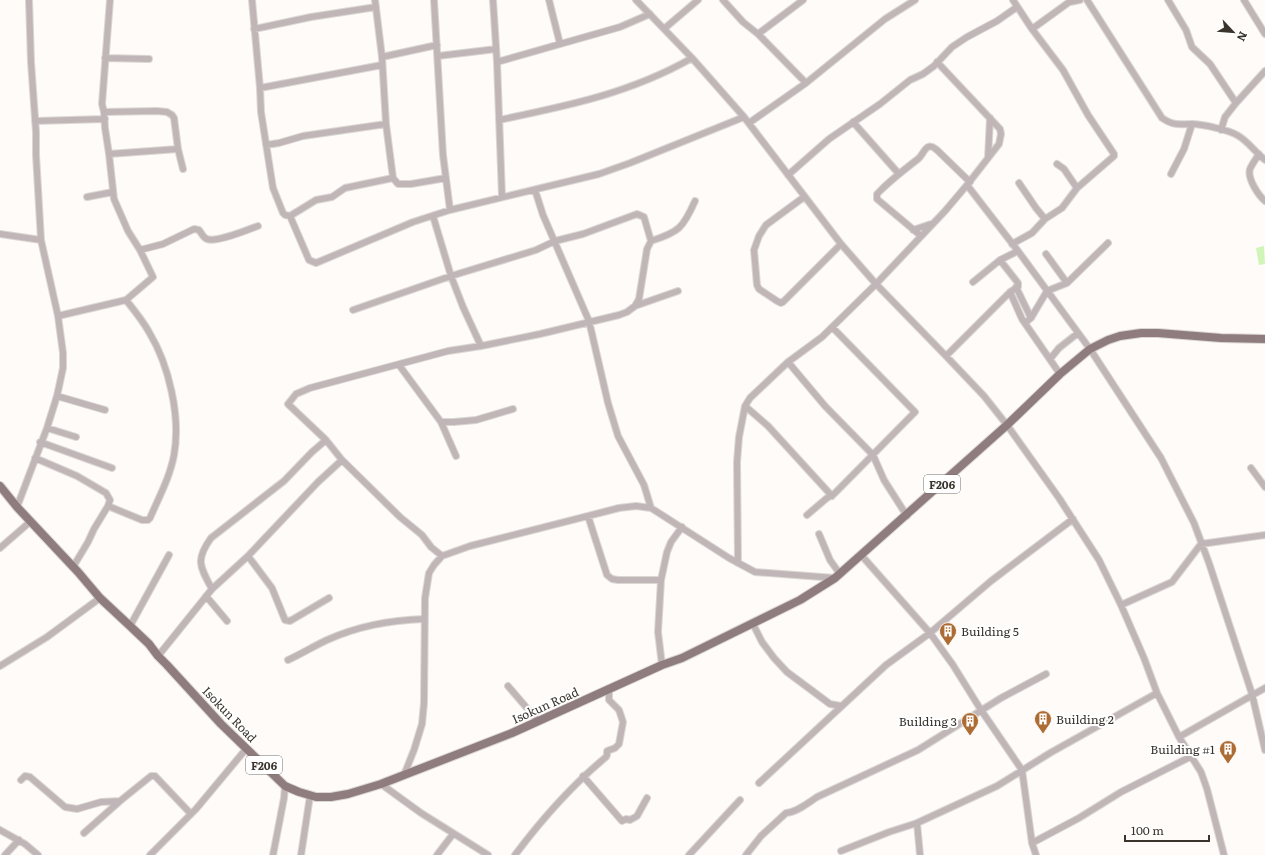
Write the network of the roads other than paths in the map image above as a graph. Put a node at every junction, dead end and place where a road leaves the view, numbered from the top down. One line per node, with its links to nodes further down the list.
1 (29, 0): 46 (street)
2 (110, 0): 31 (street)
3 (252, 0): 22 (street)
4 (434, 0): 27 (street)
5 (493, 0): 28 (street)
6 (549, 0): 26 (street)
7 (636, 0): 20 (street)
8 (698, 0): 21 (street)
9 (723, 0): 24 (street)
10 (803, 0): 24 (street)
11 (915, 0): 38 (street)
12 (1013, 0): 19 (street)
13 (1080, 0): 17 (street)
14 (1087, 0): 50 (street)
15 (1168, 0): 40 (street)
16 (1244, 0): 25 (street)
17 (1071, 1): 23 (street)
18 (376, 3): 22 (street); 30 (street)
19 (1017, 7): 23 (street); 35 (street)
20 (650, 14): 21 (street); 26 (street)
21 (665, 28): 32 (street)
22 (254, 29): 39 (street)
23 (1032, 29): 69 (street)
24 (758, 34): 38 (street)
25 (1265, 34)
26 (560, 44): 34 (street)
27 (437, 45): 29 (street); 30 (street)
28 (496, 49): 29 (street); 34 (street)
29 (438, 56): 66 (street)
30 (382, 57): 36 (street)
31 (105, 58): 33 (street); 41 (street)
32 (692, 58): 42 (street); 45 (street)
33 (149, 59)
34 (497, 62): 45 (street)
35 (937, 62): 43 (street); 47 (street)
36 (382, 65): 39 (street); 49 (street)
37 (1265, 71): 40 (street)
38 (806, 83): 48 (street)
39 (260, 88): 53 (street)
40 (1236, 102): 51 (street)
41 (104, 112): 44 (street); 54 (street)
42 (744, 117): 48 (street); 70 (street)
43 (990, 118): 52 (street); 55 (street)
44 (104, 119): 46 (street); 56 (street)
45 (499, 120): 72 (street)
46 (35, 121): 86 (street)
47 (853, 122): 62 (street); 64 (street)
48 (749, 123): 64 (street)
49 (386, 124): 53 (street); 65 (street)
50 (1192, 124): 51 (street); 63 (street)
51 (1221, 130): 57 (street)
52 (990, 142): 55 (street); 58 (street)
53 (266, 145): 78 (street)
54 (178, 149): 56 (street); 61 (street)
55 (994, 151): 58 (street)
56 (109, 154): 71 (street)
57 (1259, 154): 59 (street); 76 (street)
58 (988, 158): 68 (street)
59 (1265, 160)
60 (1057, 164): 69 (street)
61 (183, 169)
62 (899, 174): 68 (street); 83 (street)
63 (1171, 174)
64 (788, 175): 74 (street)
65 (393, 178): 66 (street); 78 (street)
66 (446, 178): 77 (street)
67 (1019, 183): 80 (street)
68 (969, 184): 81 (street); 90 (street)
69 (1077, 188): 80 (street)
70 (535, 190): 72 (street); 87 (street)
71 (113, 192): 73 (street); 92 (street)
72 (502, 196): 77 (street)
73 (87, 197)
74 (804, 197): 89 (street); 89 (street)
75 (695, 201): 88 (street)
76 (1265, 201)
77 (450, 210): 79 (street)
78 (290, 216): 79 (street)
79 (433, 216): 96 (street)
80 (1045, 219): 90 (street)
81 (932, 224): 83 (street); 85 (street)
82 (258, 226): 92 (street)
83 (914, 230): 85 (street)
84 (0, 234): 86 (street)
85 (921, 236): 99 (street)
86 (41, 240): 107 (street)
87 (555, 241): 88 (street); 96 (street); 109 (street)
88 (651, 242): 105 (street)
89 (841, 244): 99 (street)
90 (1012, 244): 93 (street)
91 (1108, 244): 98 (street)
92 (140, 250): 104 (street)
93 (1018, 251): 95 (street); 102 (street)
94 (1046, 254): 98 (street)
95 (1000, 260): 97 (street); 100 (street)
96 (451, 276): 106 (street); 114 (street)
97 (972, 282)
98 (1067, 283): 102 (street)
99 (876, 284): 111 (street); 116 (street)
100 (1016, 287): 103 (street); 108 (street)
101 (678, 291): 105 (street)
102 (1047, 291): 108 (street); 112 (street)
103 (1010, 292): 110 (street); 116 (street)
104 (126, 300): 107 (street); 140 (street)
105 (635, 306): 109 (street)
106 (353, 310)
107 (58, 316): 121 (street)
108 (1031, 318): 110 (street)
109 (589, 322): 114 (street); 142 (street)
110 (1025, 323): 117 (street)
111 (832, 327): 118 (street); 131 (street)
112 (1078, 332): 115 (street); 117 (street)
113 (1265, 339): 115 (main road, F206)
114 (481, 346): 119 (street)
115 (1090, 349): 120 (main road, F206); 151 (street)
116 (946, 356): 126 (street)
117 (1050, 359): 120 (street)
118 (788, 362): 122 (street); 131 (street)
119 (399, 365): 125 (street); 129 (street)
120 (1060, 374): 126 (main road, F206)
121 (57, 396): 124 (street); 127 (street)
122 (745, 406): 139 (street); 157 (street)
123 (513, 409): 125 (street)
124 (105, 410)
125 (441, 422): 132 (street)
126 (1007, 425): 145 (main road, F206); 146 (street)
127 (47, 428): 128 (street); 130 (street)
128 (76, 437)
129 (326, 440): 134 (street); 161 (street)
130 (40, 442): 133 (street); 135 (street)
131 (873, 455): 139 (street); 145 (street)
132 (456, 456)
133 (35, 458): 140 (street); 141 (street)
134 (342, 460): 154 (street); 155 (street)
135 (112, 468)
136 (1251, 468): 138 (street)
137 (0, 486): 141 (main road, Isokun Road / F206)
138 (1265, 487)
139 (832, 496): 143 (street)
140 (108, 506): 158 (street)
141 (17, 507): 147 (main road, Isokun Road / F206)
142 (651, 508): 144 (street); 148 (street)
143 (807, 515)
144 (588, 516): 155 (street); 160 (street)
145 (907, 516): 156 (main road, F206)
146 (1073, 519): 165 (street); 170 (street)
147 (31, 521): 152 (street); 158 (main road, Isokun Road / F206)
148 (682, 527): 157 (street); 160 (street)
149 (819, 534): 159 (street)
150 (1265, 535): 151 (street)
151 (1202, 544): 165 (street); 180 (street)
152 (0, 548)
153 (169, 555): 169 (street)
154 (248, 556): 161 (street); 164 (street)
155 (442, 556): 166 (street)
156 (862, 556): 159 (main road, F206); 170 (street)
157 (738, 563): 159 (street)
158 (73, 567): 163 (main road, Isokun Road / F206)
159 (838, 576): 168 (main road, F206)
160 (661, 580): 173 (street)
161 (212, 589): 162 (street)
162 (206, 596): 167 (street); 171 (street)
163 (100, 598): 169 (main road, Isokun Road / F206); 174 (street)
164 (329, 598)
165 (1121, 605): 179 (street)
166 (424, 619): 172 (street); 193 (street)
167 (227, 620)
168 (753, 624): 173 (main road, F206); 181 (street)
169 (130, 626): 171 (main road, Isokun Road / F206)
170 (930, 633): 182 (street); 183 (street)
171 (158, 656): 189 (main road, Isokun Road / F206)
172 (288, 660)
173 (662, 665): 178 (main road, Isokun Road / F206)
174 (0, 666)
175 (1046, 674): 183 (street)
176 (508, 686): 185 (street)
177 (1265, 688): 180 (street)
178 (607, 690): 185 (main road, Isokun Road / F206); 194 (street)
179 (1157, 693): 188 (street); 192 (street)
180 (1252, 694): 186 (street); 188 (street)
181 (830, 704): 182 (street); 184 (street)
182 (841, 706): 184 (street)
183 (980, 710): 192 (street); 220 (street)
184 (834, 713): 196 (street)
185 (538, 721): 193 (main road, Isokun Road / F206)
186 (1258, 721): 187 (street); 190 (street)
187 (1265, 726)
188 (1179, 737): 191 (street)
189 (246, 749): 198 (main road, Isokun Road / F206); 203 (street)
190 (1265, 750)
191 (1192, 756): 209 (street); 223 (street)
192 (1022, 770): 204 (street); 209 (street)
193 (404, 775): 197 (main road, Isokun Road / F206)
194 (583, 776): 200 (street); 218 (street)
195 (21, 780): 202 (street)
196 (759, 783)
197 (381, 784): 199 (main road, Isokun Road / F206); 207 (street)
198 (285, 786): 199 (main road, Isokun Road / F206); 214 (street)
199 (310, 796): 215 (street)
200 (647, 798)
201 (740, 800): 219 (street)
202 (120, 801): 203 (street); 206 (street)
203 (190, 814): 213 (street)
204 (917, 823): 210 (street); 221 (street)
205 (0, 830): 208 (street)
206 (84, 833)
207 (453, 834): 216 (street); 217 (street)
208 (19, 840): 211 (street); 212 (street)
209 (1032, 843): 222 (street)
210 (841, 851)
211 (5, 855)
212 (38, 855)
213 (150, 855)
214 (273, 855)
215 (301, 855)
216 (438, 855)
217 (488, 855)
218 (515, 855)
219 (689, 855)
220 (746, 855)
221 (920, 855)
222 (1036, 855)
223 (1224, 855)

